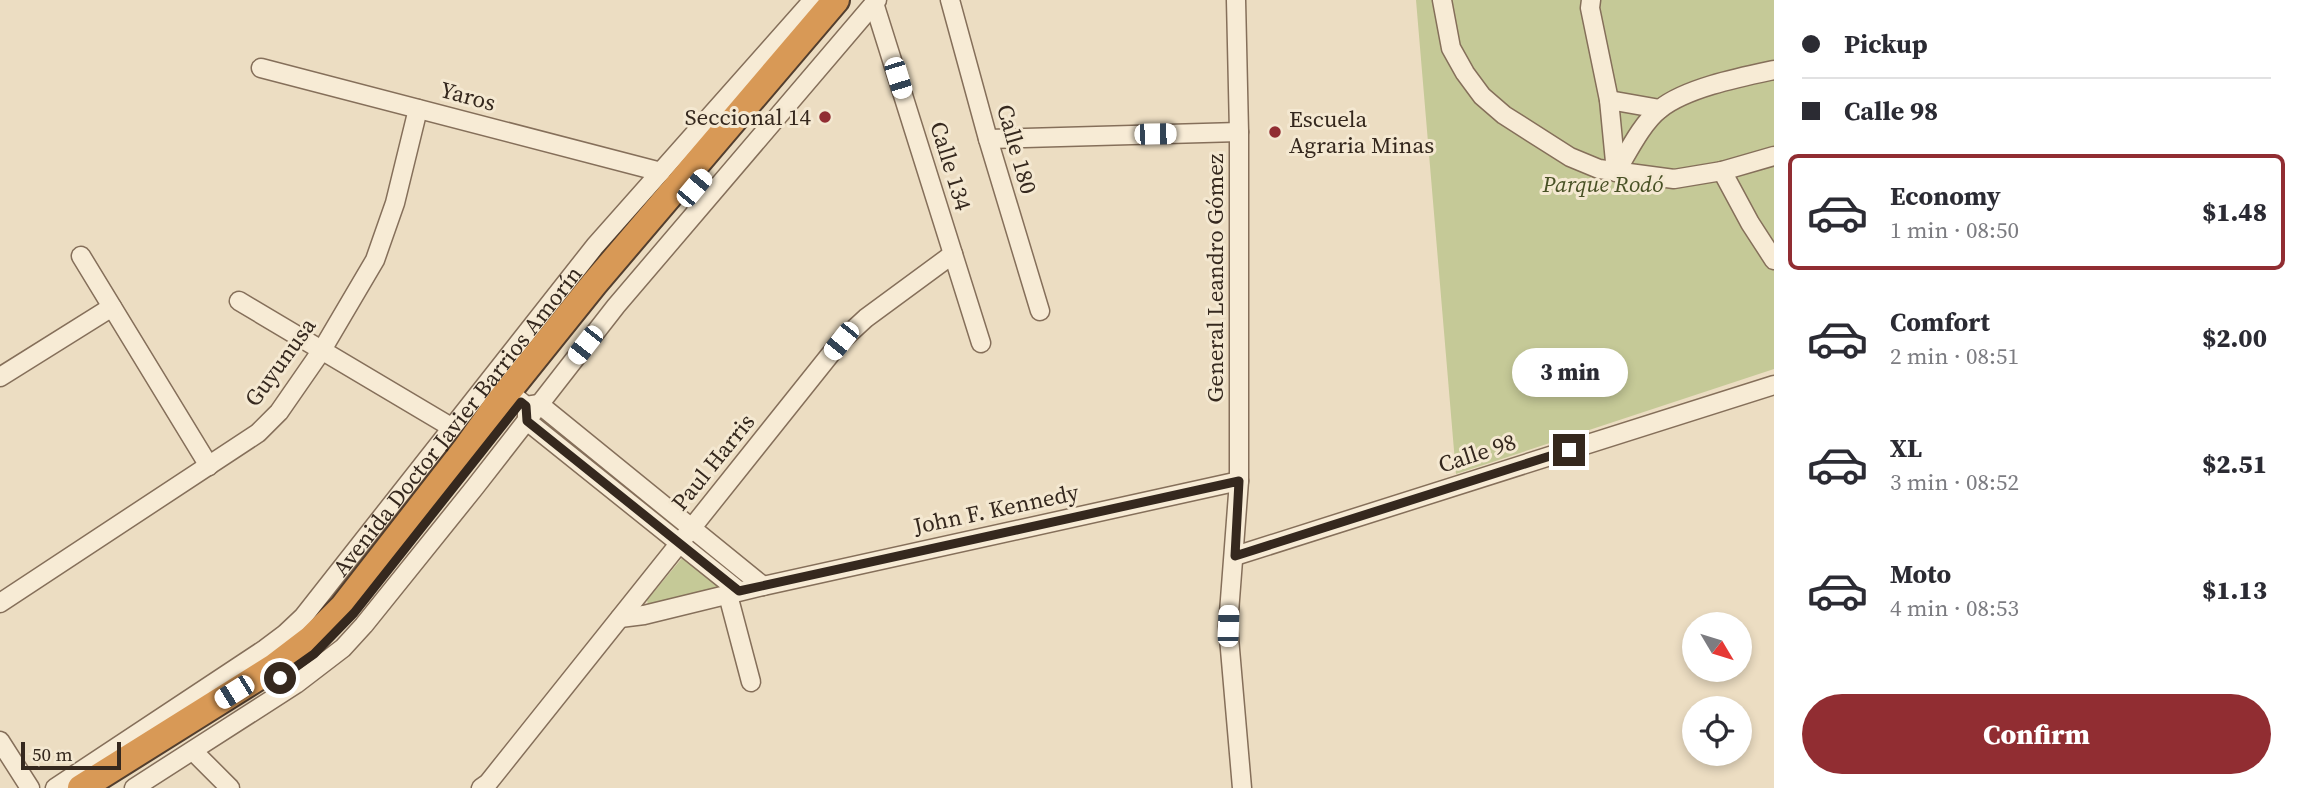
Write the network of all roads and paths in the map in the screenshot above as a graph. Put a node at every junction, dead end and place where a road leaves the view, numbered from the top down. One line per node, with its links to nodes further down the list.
1 (813, 0): 16 (street, Avenida Doctor Javier Barrios Amorín)
2 (836, 0): 29 (highway, Avenida Doctor Javier Barrios Amorín)
3 (950, 0): 14 (street, Calle 180)
4 (1236, 0): 13 (street, General Leandro Gómez)
5 (1442, 0): 17 (street)
6 (1591, 0): 10 (street)
7 (869, 1): 19 (street, Calle 134); 29 (highway, Avenida Doctor Javier Barrios Amorín)
8 (261, 68): 11 (street, Yaros)
9 (1774, 70): 12 (street)
10 (1609, 100): 12 (street); 17 (street)
11 (418, 109): 16 (street, Yaros); 26 (street, Guyunusa)
12 (1660, 109): 17 (street)
13 (1239, 132): 14 (street); 32 (street, General Leandro Gómez)
14 (988, 139): 24 (street, Calle 180)
15 (1774, 156): 18 (street)
16 (661, 172): 30 (street, Avenida Doctor Javier Barrios Amorín)
17 (1616, 172): 18 (street)
18 (1722, 172): 21 (street)
19 (953, 254): 25 (street, Calle 134); 33 (street, Paul Harris)
20 (81, 256): 23 (street)
21 (1774, 260)
22 (239, 300): 26 (street)
23 (112, 307): 27 (street); 31 (street)
24 (1041, 311)
25 (981, 343)
26 (322, 350): 30 (street); 31 (street, Guyunusa)
27 (0, 377)
28 (1774, 385): 35 (street, Calle 98)
29 (524, 405): 33 (street); 34 (street); 42 (street, Avenida Doctor Javier Barrios Amorín); 46 (highway, Avenida Doctor Javier Barrios Amorín); 47 (highway, Avenida Doctor Javier Barrios Amorín)
30 (451, 427): 45 (street, Avenida Doctor Javier Barrios Amorín)
31 (209, 466): 38 (street, Guyunusa)
32 (1239, 481): 35 (street, General Leandro Gómez); 36 (street, John F. Kennedy)
33 (692, 528): 34 (street, Paul Harris); 36 (street)
34 (679, 544): 37 (street); 39 (street, Paul Harris)
35 (1235, 556): 50 (street, General Leandro Gómez)
36 (763, 586): 37 (street, John F. Kennedy)
37 (733, 593): 39 (street, John F. Kennedy); 40 (street)
38 (0, 603)
39 (620, 618): 43 (street, Paul Harris)
40 (751, 682)
41 (0, 741): 44 (street)
42 (193, 751): 48 (street, Avenida Doctor Javier Barrios Amorín); 49 (street)
43 (488, 786)
44 (30, 788)
45 (55, 788)
46 (81, 788)
47 (105, 788)
48 (134, 788)
49 (230, 788)
50 (1242, 788)

